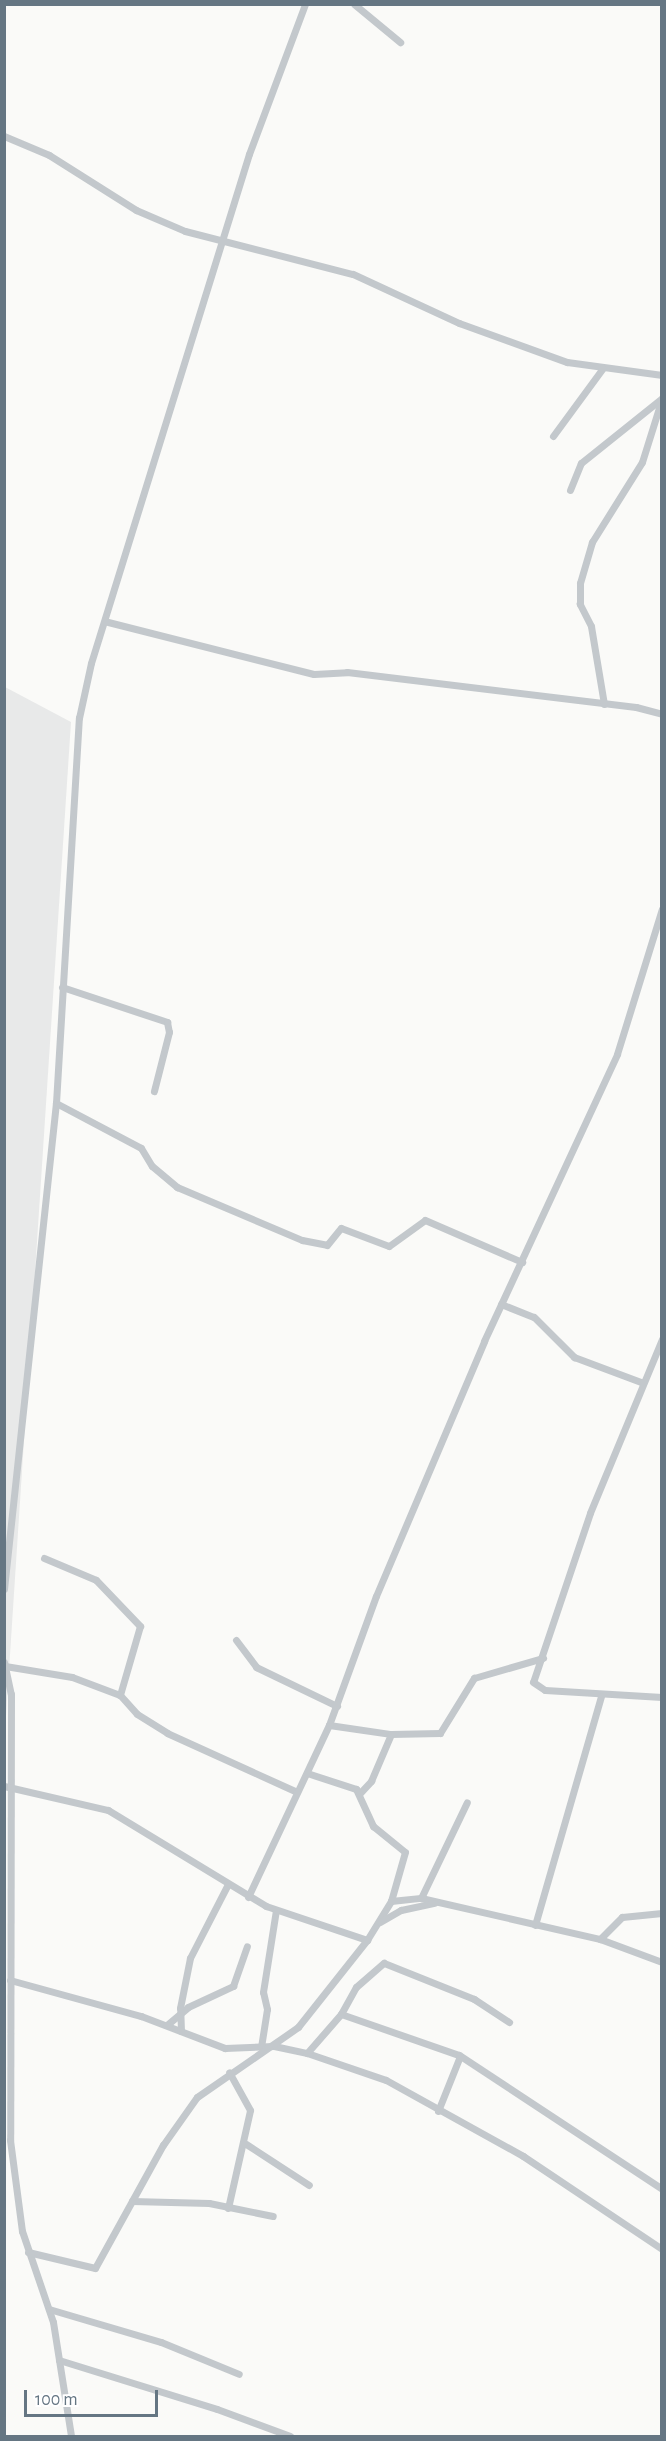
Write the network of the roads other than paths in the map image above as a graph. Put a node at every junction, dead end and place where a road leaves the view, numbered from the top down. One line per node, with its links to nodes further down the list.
1 (305, 4): 5 (street)
2 (354, 4): 3 (street)
3 (400, 42)
4 (4, 136): 5 (street)
5 (225, 242): 6 (street); 11 (street)
6 (603, 368): 7 (street); 9 (street)
7 (662, 375)
8 (662, 398): 10 (street); 12 (street)
9 (553, 436)
10 (570, 490)
11 (108, 622): 12 (street); 15 (street)
12 (604, 704): 13 (street)
13 (662, 714)
14 (662, 909): 18 (street)
15 (62, 987): 16 (street); 17 (street)
16 (154, 1091)
17 (56, 1102): 18 (street); 24 (street)
18 (522, 1262): 19 (street)
19 (501, 1304): 22 (street); 31 (street)
20 (662, 1339): 21 (street)
21 (660, 1347): 22 (street)
22 (641, 1382): 26 (street)
23 (44, 1558): 28 (street)
24 (4, 1589)
25 (236, 1640): 31 (street)
26 (543, 1658): 29 (street); 33 (street)
27 (5, 1664): 28 (street); 35 (street)
28 (120, 1695): 36 (street)
29 (601, 1696): 30 (street); 47 (street)
30 (662, 1697)
31 (337, 1706): 32 (street)
32 (329, 1725): 33 (street); 34 (street)
33 (391, 1734): 37 (street)
34 (307, 1773): 36 (street); 37 (street)
35 (8, 1787): 39 (street); 52 (street)
36 (295, 1791): 40 (street)
37 (359, 1794): 42 (street)
38 (467, 1802): 41 (street)
39 (227, 1886): 40 (street); 54 (street)
40 (248, 1897): 44 (street)
41 (421, 1898): 42 (street); 43 (street)
42 (391, 1901): 46 (street)
43 (439, 1903): 46 (street); 47 (street)
44 (276, 1910): 49 (street); 59 (street)
45 (662, 1913): 48 (street)
46 (380, 1922): 49 (street)
47 (534, 1925): 48 (street)
48 (600, 1939): 51 (street)
49 (367, 1940): 58 (street)
50 (247, 1946): 54 (street)
51 (662, 1962)
52 (10, 1980): 56 (street); 71 (street)
53 (341, 2013): 55 (street); 60 (street); 61 (street)
54 (179, 2014): 56 (street); 57 (street)
55 (509, 2022)
56 (168, 2024): 57 (street)
57 (181, 2031): 59 (street)
58 (274, 2046): 59 (street); 60 (street); 62 (street)
59 (261, 2047)
60 (307, 2053): 63 (street)
61 (460, 2056): 63 (street); 66 (street)
62 (230, 2072): 64 (street); 67 (street)
63 (438, 2111): 70 (street)
64 (246, 2144): 65 (street); 68 (street)
65 (309, 2185)
66 (662, 2189)
67 (132, 2201): 68 (street); 71 (street)
68 (228, 2208): 69 (street)
69 (273, 2216)
70 (662, 2249)
71 (28, 2252): 72 (street)
72 (49, 2309): 73 (street); 74 (street)
73 (59, 2360): 75 (street); 76 (street)
74 (239, 2374)
75 (71, 2436)
76 (290, 2436)

